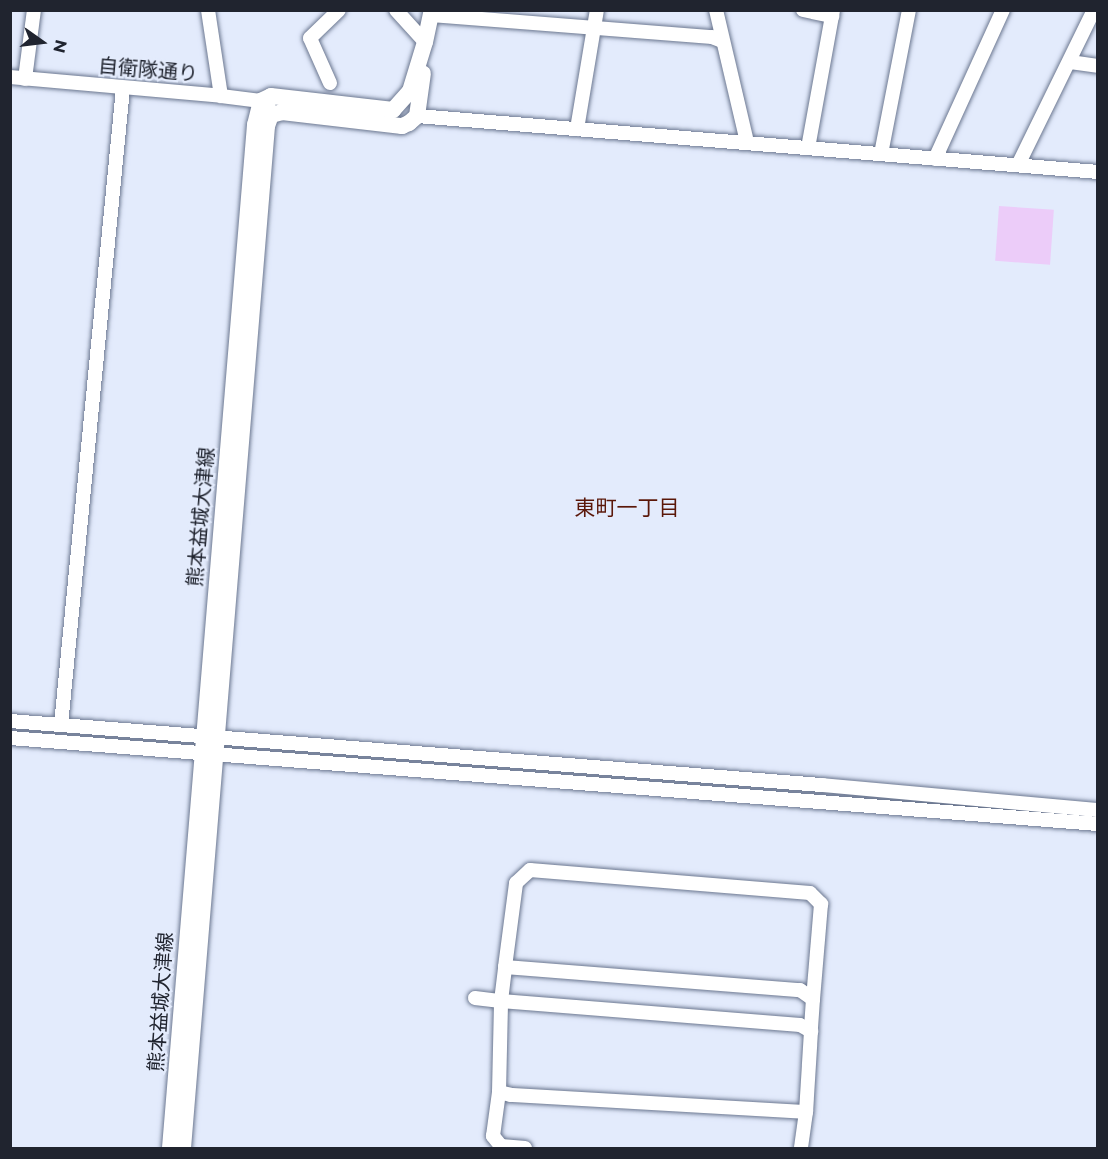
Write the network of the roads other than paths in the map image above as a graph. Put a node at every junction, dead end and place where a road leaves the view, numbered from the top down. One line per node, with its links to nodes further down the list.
1 (34, 10): 18 (street)
2 (208, 10): 21 (street)
3 (339, 10): 19 (street)
4 (396, 10): 15 (street)
5 (597, 10): 13 (street)
6 (716, 10): 14 (street)
7 (803, 10): 12 (street)
8 (909, 10): 29 (street)
9 (1004, 10): 30 (street)
10 (1094, 10): 16 (street)
11 (431, 13): 13 (street); 15 (main road)
12 (833, 13): 28 (street)
13 (593, 30): 14 (street); 26 (street)
14 (722, 41): 27 (street)
15 (425, 42): 23 (main road); 25 (main road)
16 (1070, 62): 17 (street); 31 (street)
17 (1098, 66)
18 (18, 78): 20 (street, 自衛隊通り)
19 (330, 83)
20 (123, 88): 21 (street, 自衛隊通り); 34 (street)
21 (221, 96): 22 (street, 自衛隊通り)
22 (254, 101): 23 (main road); 24 (street, 自衛隊通り); 35 (main road, 熊本益城大津線)
23 (393, 110): 25 (main road)
24 (282, 112): 25 (main road); 35 (main road, 熊本益城大津線)
25 (417, 117): 26 (street)
26 (577, 129): 27 (street)
27 (747, 142): 28 (street)
28 (808, 148): 29 (street)
29 (881, 154): 30 (street)
30 (935, 159): 31 (street)
31 (1018, 165): 32 (street)
32 (1098, 172)
33 (10, 721): 34 (street)
34 (62, 726): 35 (street)
35 (210, 737): 37 (main road, 熊本益城大津線); 38 (street)
36 (10, 738): 37 (street)
37 (209, 755): 39 (street); 47 (main road, 熊本益城大津線); 48 (main road, 熊本益城大津線)
38 (1098, 810)
39 (1098, 824)
40 (505, 967): 42 (street); 42 (street); 43 (street)
41 (476, 998): 43 (street)
42 (813, 999): 44 (street)
43 (501, 1001): 44 (street); 45 (street)
44 (811, 1031): 46 (street)
45 (499, 1092): 46 (street); 49 (street)
46 (806, 1112): 50 (street)
47 (170, 1149)
48 (183, 1149)
49 (525, 1149)
50 (801, 1149)

